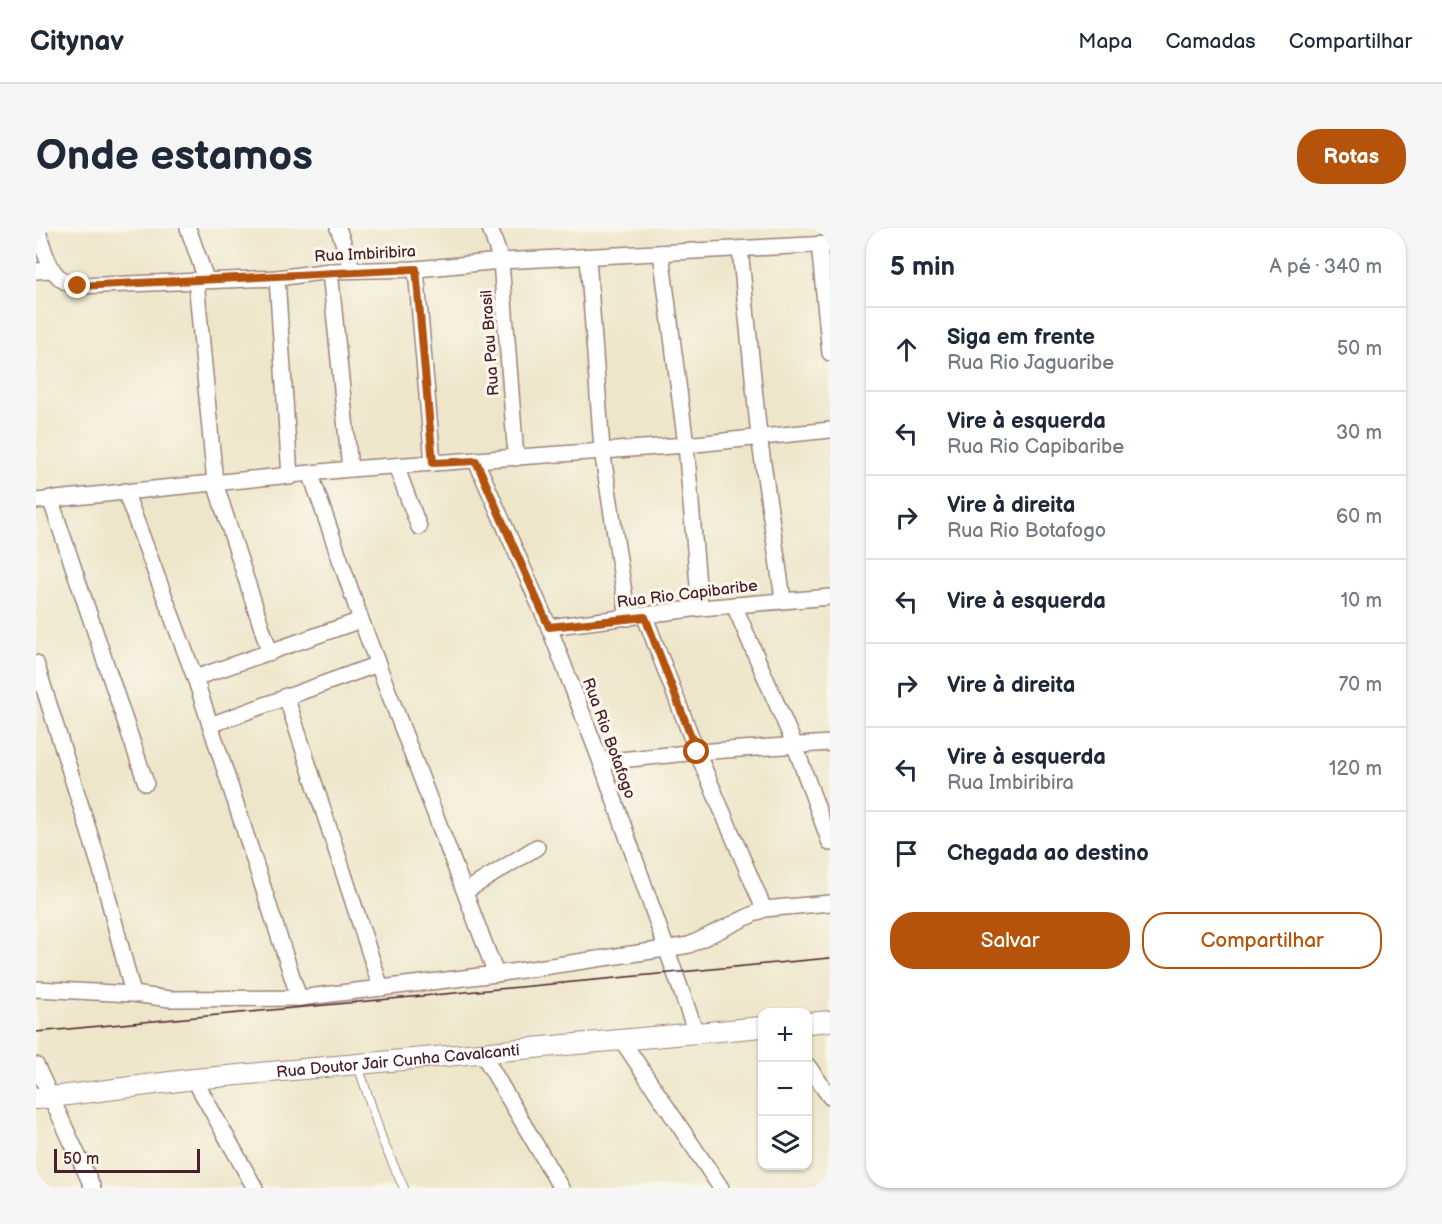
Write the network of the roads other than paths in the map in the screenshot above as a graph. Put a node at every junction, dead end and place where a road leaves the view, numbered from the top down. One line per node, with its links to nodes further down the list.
1 (37, 228): 11 (street)
2 (188, 228): 15 (street)
3 (338, 228): 12 (street)
4 (490, 228): 9 (street, Rua Pau Brasil)
5 (824, 244): 6 (street, Rua Imbiribira); 16 (street)
6 (740, 249): 7 (street, Rua Imbiribira); 18 (street)
7 (661, 253): 8 (street, Rua Imbiribira); 19 (street)
8 (588, 258): 9 (street, Rua Imbiribira); 20 (street)
9 (501, 261): 10 (street, Rua Imbiribira); 21 (street, Rua Pau Brasil)
10 (416, 269): 12 (street, Rua Imbiribira); 23 (street)
11 (44, 270): 15 (street, Rua Imbiribira)
12 (353, 270): 13 (street, Rua Imbiribira)
13 (330, 272): 14 (street, Rua Imbiribira); 25 (street)
14 (277, 278): 15 (street, Rua Imbiribira); 27 (street)
15 (201, 279): 28 (street)
16 (830, 353)
17 (830, 430): 18 (street)
18 (759, 436): 19 (street); 33 (street)
19 (686, 445): 20 (street); 35 (street)
20 (603, 450): 21 (street); 37 (street)
21 (516, 458): 22 (street)
22 (476, 461): 23 (street); 39 (street, Rua Rio Botafogo)
23 (433, 463): 24 (street)
24 (396, 466): 25 (street); 31 (street)
25 (350, 469): 26 (street)
26 (311, 475): 27 (street); 38 (street)
27 (290, 477): 28 (street)
28 (215, 483): 29 (street); 40 (street)
29 (125, 491): 30 (street); 43 (street)
30 (43, 499): 50 (street)
31 (419, 527)
32 (830, 597): 33 (street, Rua Rio Capibaribe)
33 (783, 599): 34 (street, Rua Rio Capibaribe)
34 (734, 605): 35 (street, Rua Rio Capibaribe); 47 (street)
35 (700, 608): 36 (street, Rua Rio Capibaribe)
36 (645, 617): 37 (street, Rua Rio Capibaribe); 48 (street)
37 (628, 618): 39 (street, Rua Rio Capibaribe)
38 (361, 620): 40 (street); 42 (street)
39 (549, 627): 49 (street, Rua Rio Botafogo)
40 (270, 653): 43 (street)
41 (36, 663): 60 (street)
42 (378, 664): 44 (street); 53 (street)
43 (195, 678): 45 (street)
44 (286, 696): 45 (street); 58 (street)
45 (210, 725): 61 (street)
46 (830, 743): 47 (street)
47 (795, 746): 48 (street); 51 (street)
48 (697, 752): 49 (street); 55 (street)
49 (601, 762): 56 (street, Rua Rio Botafogo)
50 (146, 783)
51 (830, 843)
52 (537, 847): 53 (street)
53 (466, 891): 57 (street)
54 (830, 903): 55 (street)
55 (764, 909): 56 (street)
56 (665, 949): 57 (street); 65 (street, Rua Rio Botafogo)
57 (496, 974): 58 (street)
58 (381, 988): 61 (street)
59 (36, 989): 60 (street)
60 (133, 994): 61 (street)
61 (299, 998)
62 (830, 1021): 63 (street)
63 (812, 1023)
64 (758, 1027): 65 (street, Rua Doutor Jair Cunha Cavalcanti)
65 (696, 1033): 66 (street, Rua Doutor Jair Cunha Cavalcanti)
66 (621, 1039): 67 (street, Rua Doutor Jair Cunha Cavalcanti); 78 (street)
67 (481, 1052): 68 (street, Rua Doutor Jair Cunha Cavalcanti); 77 (street)
68 (358, 1064): 71 (street, Rua Doutor Jair Cunha Cavalcanti); 76 (lane)
69 (36, 1065): 73 (street)
70 (812, 1073): 72 (street)
71 (194, 1079): 73 (street, Rua Doutor Jair Cunha Cavalcanti); 75 (street)
72 (830, 1097)
73 (43, 1098): 74 (street)
74 (93, 1188)
75 (255, 1188)
76 (404, 1188)
77 (561, 1188)
78 (721, 1188)

